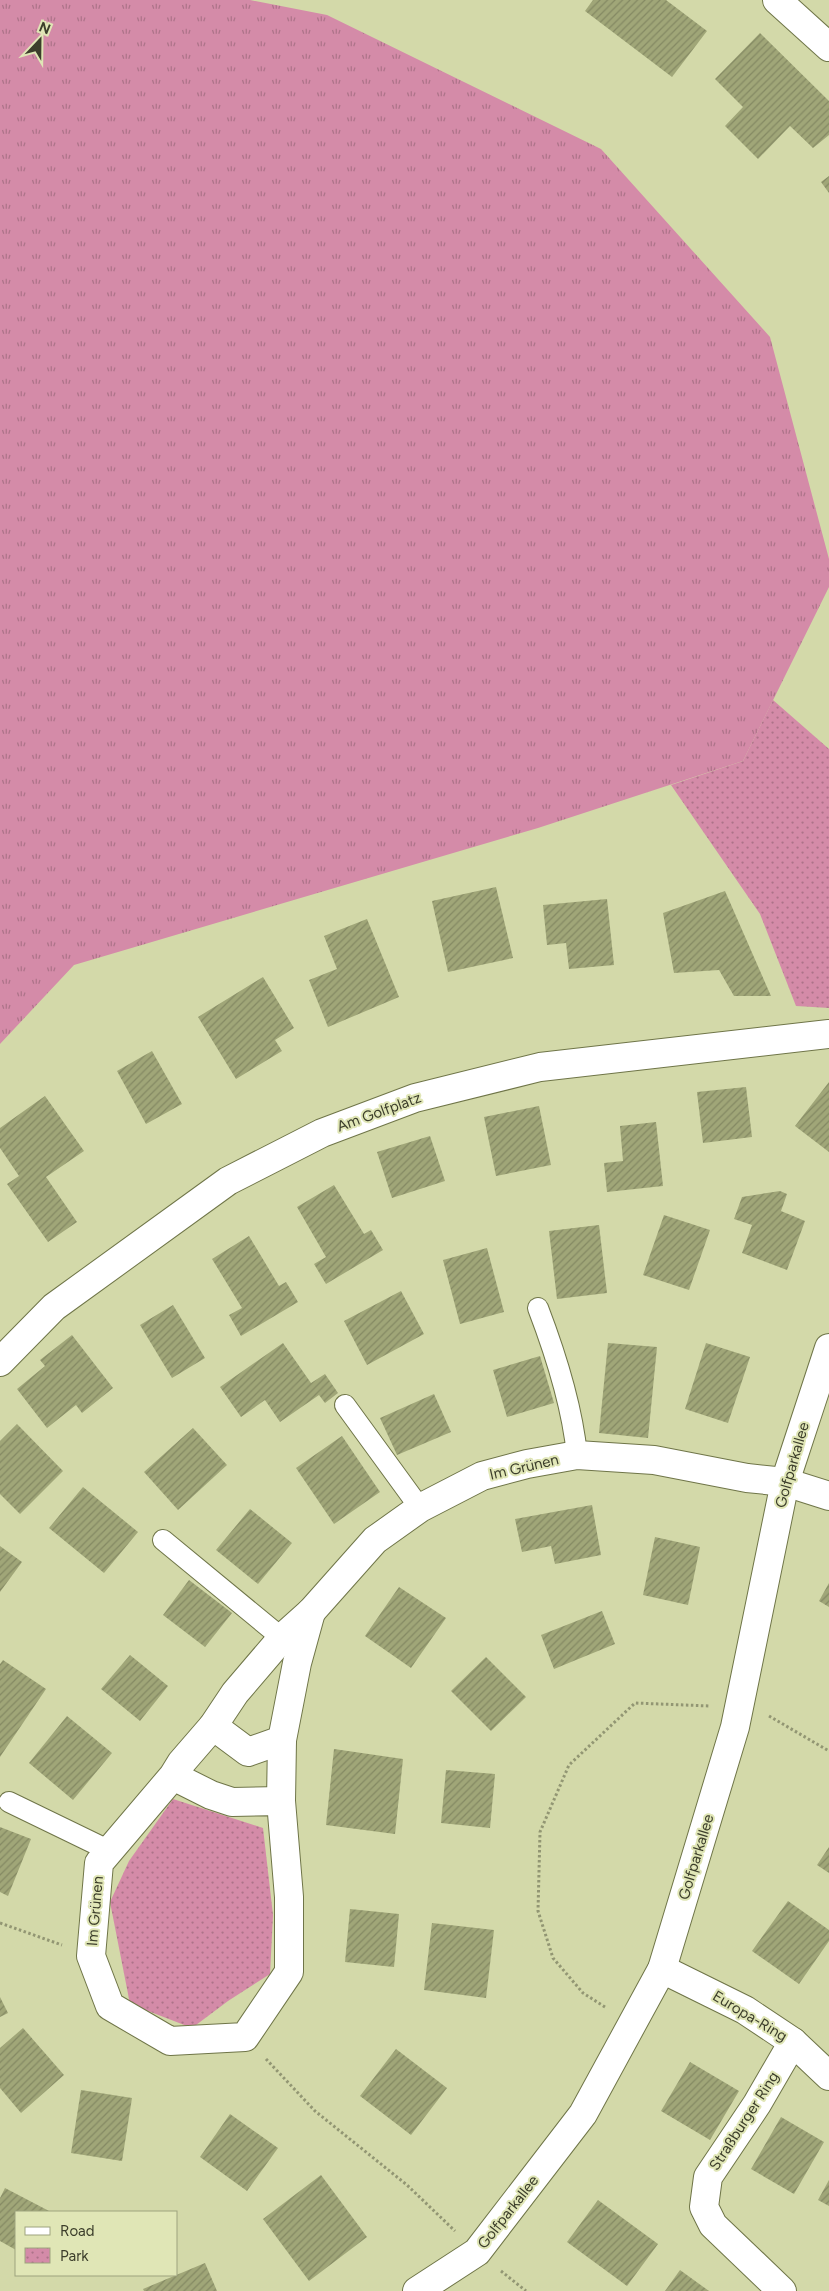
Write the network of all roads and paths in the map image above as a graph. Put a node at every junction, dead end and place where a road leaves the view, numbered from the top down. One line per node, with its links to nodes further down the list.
1 (777, 0): 2 (street)
2 (829, 47)
3 (829, 1034): 6 (street, Am Golfplatz)
4 (538, 1308): 8 (lane)
5 (829, 1348): 9 (street, Golfparkallee)
6 (0, 1362)
7 (345, 1405): 11 (lane)
8 (577, 1455): 9 (street, Im Grünen); 11 (street, Im Grünen)
9 (785, 1482): 10 (street); 15 (street, Golfparkallee)
10 (829, 1496)
11 (420, 1508): 13 (street, Im Grünen)
12 (163, 1540): 14 (lane)
13 (311, 1612): 14 (street, Im Grünen); 17 (street, Im Grünen)
14 (282, 1638): 16 (street, Im Grünen)
15 (739, 1708): 18 (path); 25 (street, Golfparkallee); 26 (path)
16 (212, 1726): 17 (street); 19 (street, Im Grünen)
17 (282, 1740): 21 (street, Im Grünen)
18 (829, 1751)
19 (173, 1776): 21 (street); 22 (street, Im Grünen)
20 (9, 1802): 22 (lane)
21 (281, 1802): 27 (street, Im Grünen)
22 (110, 1851): 24 (street, Im Grünen)
23 (0, 1923): 24 (path)
24 (91, 1956): 27 (street, Im Grünen)
25 (662, 1969): 26 (street, Golfparkallee); 28 (street, Europa-Ring)
26 (632, 2025): 30 (street, Golfparkallee)
27 (244, 2037): 30 (path)
28 (793, 2042): 29 (street, Europa-Ring); 33 (street, Straßburger Ring)
29 (829, 2076)
30 (477, 2252): 31 (street, Golfparkallee); 32 (path)
31 (417, 2291)
32 (526, 2291)
33 (782, 2291)

